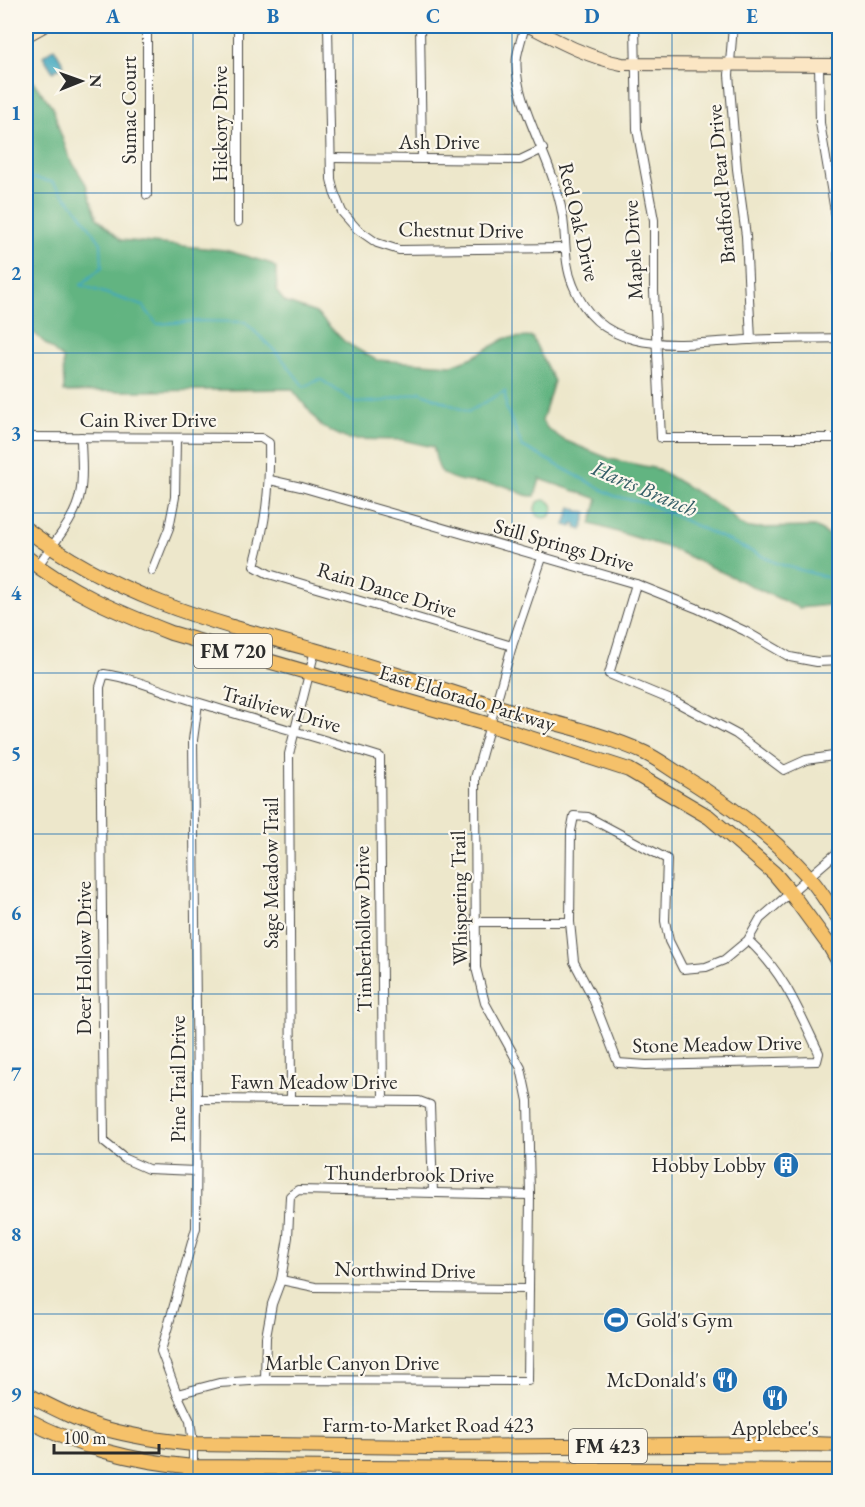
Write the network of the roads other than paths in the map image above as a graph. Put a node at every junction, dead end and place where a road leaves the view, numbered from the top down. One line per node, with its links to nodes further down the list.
1 (44, 26): 9 (street)
2 (147, 26): 17 (street, Sumac Court)
3 (238, 26): 18 (street, Hickory Drive)
4 (328, 26): 15 (street, Chestnut Drive)
5 (420, 26): 16 (street)
6 (527, 26): 10 (street); 14 (street, Red Oak Drive)
7 (635, 26): 10 (street, Maple Drive)
8 (733, 26): 12 (street, Bradford Pear Drive)
9 (26, 36)
10 (637, 63): 12 (street); 23 (street, Maple Drive)
11 (819, 64): 12 (street); 13 (street); 20 (street)
12 (730, 65): 22 (street, Bradford Pear Drive)
13 (840, 65)
14 (543, 149): 16 (street, Ash Drive); 19 (street, Red Oak Drive)
15 (332, 158): 16 (street, Ash Drive); 19 (street, Chestnut Drive)
16 (422, 159)
17 (147, 195)
18 (238, 222)
19 (564, 248): 23 (street, Red Oak Drive)
20 (840, 331)
21 (840, 338): 22 (street, Red Oak Drive)
22 (751, 340): 23 (street, Red Oak Drive)
23 (656, 345): 26 (street, Maple Drive)
24 (26, 437): 25 (street, Cain River Drive)
25 (81, 437): 27 (street, Cain River Drive); 30 (street)
26 (840, 438)
27 (177, 439): 28 (street, Cain River Drive); 34 (street)
28 (270, 480): 32 (street, Still Springs Drive); 36 (street, Rain Dance Drive)
29 (26, 529): 30 (main road, East Eldorado Parkway)
30 (50, 546): 33 (street); 37 (main road, East Eldorado Parkway)
31 (26, 557): 33 (main road, East Eldorado Parkway / FM 720)
32 (542, 558): 35 (street, Still Springs Drive); 36 (street, Whispering Trail)
33 (37, 567): 39 (main road, East Eldorado Parkway / FM 720)
34 (152, 571)
35 (636, 584): 38 (street, Still Springs Drive); 45 (street)
36 (512, 646): 42 (street, Whispering Trail)
37 (315, 650): 39 (street, Sage Meadow Trail); 42 (main road, East Eldorado Parkway)
38 (840, 661)
39 (309, 673): 43 (main road, East Eldorado Parkway / FM 720); 44 (street, Sage Meadow Trail)
40 (104, 674): 41 (street, Trailview Drive); 58 (street, Deer Hollow Drive)
41 (198, 703): 44 (street, Trailview Drive); 55 (street, Pine Trail Drive)
42 (495, 706): 43 (street, Whispering Trail); 48 (main road, East Eldorado Parkway)
43 (490, 725): 49 (main road, East Eldorado Parkway / FM 720); 51 (street, Whispering Trail)
44 (294, 730): 46 (street, Trailview Drive); 56 (street, Sage Meadow Trail)
45 (840, 755)
46 (380, 758): 57 (street, Timberhollow Drive)
47 (840, 850): 48 (street)
48 (808, 876): 49 (street); 50 (main road, East Eldorado Parkway)
49 (790, 891): 53 (street); 54 (main road, East Eldorado Parkway / FM 720)
50 (840, 921)
51 (476, 922): 52 (street); 60 (street, Whispering Trail)
52 (570, 922): 53 (street); 53 (street, Stone Meadow Drive)
53 (748, 940)
54 (840, 964)
55 (197, 1099): 56 (street, Fawn Meadow Drive); 58 (street, Pine Trail Drive)
56 (291, 1099): 57 (street, Fawn Meadow Drive)
57 (383, 1099): 59 (street, Fawn Meadow Drive)
58 (196, 1171): 66 (street, Pine Trail Drive)
59 (433, 1192): 60 (street, Thunderbrook Drive); 61 (street, Thunderbrook Drive)
60 (530, 1195): 62 (street, Whispering Trail)
61 (281, 1280): 62 (street, Northwind Drive); 63 (street)
62 (529, 1289): 64 (street, Whispering Trail)
63 (265, 1380): 64 (street, Marble Canyon Drive); 66 (street, Marble Canyon Drive)
64 (528, 1381)
65 (26, 1394): 68 (main road, Farm-to-Market Road 423 / FM 423)
66 (177, 1395): 68 (street, Pine Trail Drive)
67 (26, 1419): 75 (main road, Farm-to-Market Road 423 / FM 423)
68 (193, 1444): 71 (main road, Farm-to-Market Road 423 / FM 423); 75 (street, Pine Trail Drive)
69 (840, 1445): 70 (main road, Farm-to-Market Road 423 / FM 423)
70 (695, 1446): 71 (main road, Farm-to-Market Road 423 / FM 423); 73 (main road)
71 (428, 1447): 72 (main road)
72 (428, 1468): 75 (main road, Farm-to-Market Road 423 / FM 423); 76 (main road, Farm-to-Market Road 423 / FM 423)
73 (695, 1471): 74 (main road, Farm-to-Market Road 423 / FM 423); 76 (main road, Farm-to-Market Road 423 / FM 423)
74 (840, 1471)
75 (193, 1474)
76 (519, 1475)

